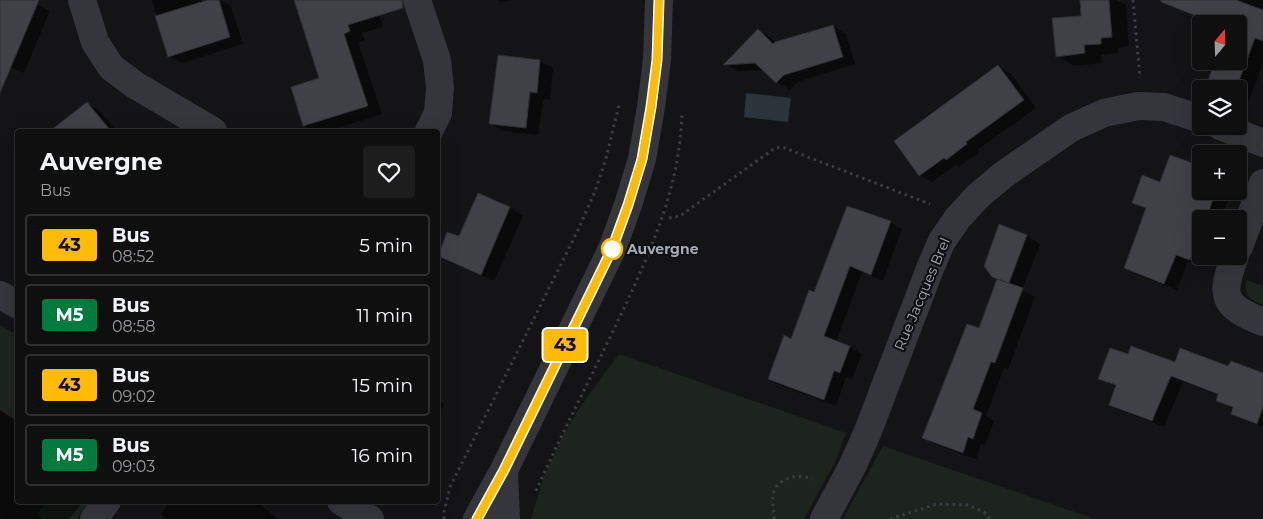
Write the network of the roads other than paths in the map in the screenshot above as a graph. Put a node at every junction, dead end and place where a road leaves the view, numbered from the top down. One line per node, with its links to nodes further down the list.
1 (82, 0): 5 (street)
2 (418, 0): 6 (street)
3 (659, 0): 15 (street)
4 (1192, 116): 20 (street, Rue Jacques Brel)
5 (210, 129)
6 (429, 129)
7 (1243, 135): 8 (street)
8 (1263, 143)
9 (1263, 183): 10 (street)
10 (1247, 226)
11 (1232, 265): 14 (street)
12 (0, 295): 13 (street)
13 (15, 303)
14 (1263, 322)
15 (504, 470): 18 (street); 19 (street)
16 (346, 504): 17 (street)
17 (370, 519)
18 (477, 519)
19 (506, 519)
20 (824, 519)

